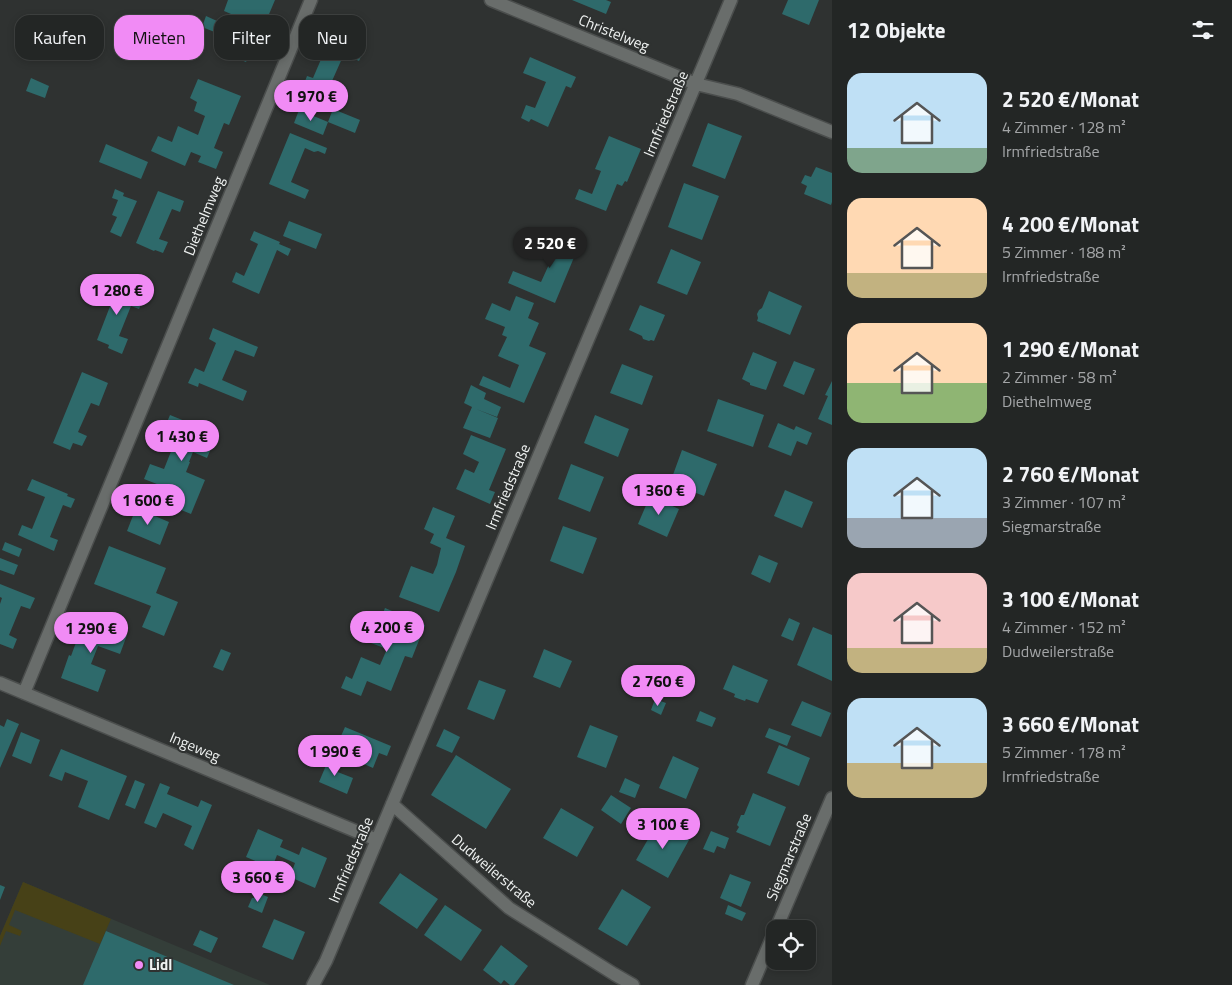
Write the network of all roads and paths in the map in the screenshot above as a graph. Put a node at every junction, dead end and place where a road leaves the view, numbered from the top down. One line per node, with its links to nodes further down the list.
1 (312, 0): 7 (street, Diethelmweg)
2 (491, 0): 4 (street, Christelweg)
3 (731, 0): 4 (street, Irmfriedstraße)
4 (696, 84): 5 (street, Christelweg); 9 (street, Irmfriedstraße)
5 (832, 132)
6 (0, 683): 7 (street, Ingeweg)
7 (24, 694): 10 (street, Ingeweg)
8 (832, 798): 11 (street, Siegmarstraße)
9 (392, 804): 10 (street, Irmfriedstraße); 14 (street, Dudweilerstraße)
10 (377, 840): 13 (street, Irmfriedstraße)
11 (779, 920)
12 (766, 952): 15 (street, Siegmarstraße)
13 (313, 985)
14 (633, 985)
15 (752, 985)

